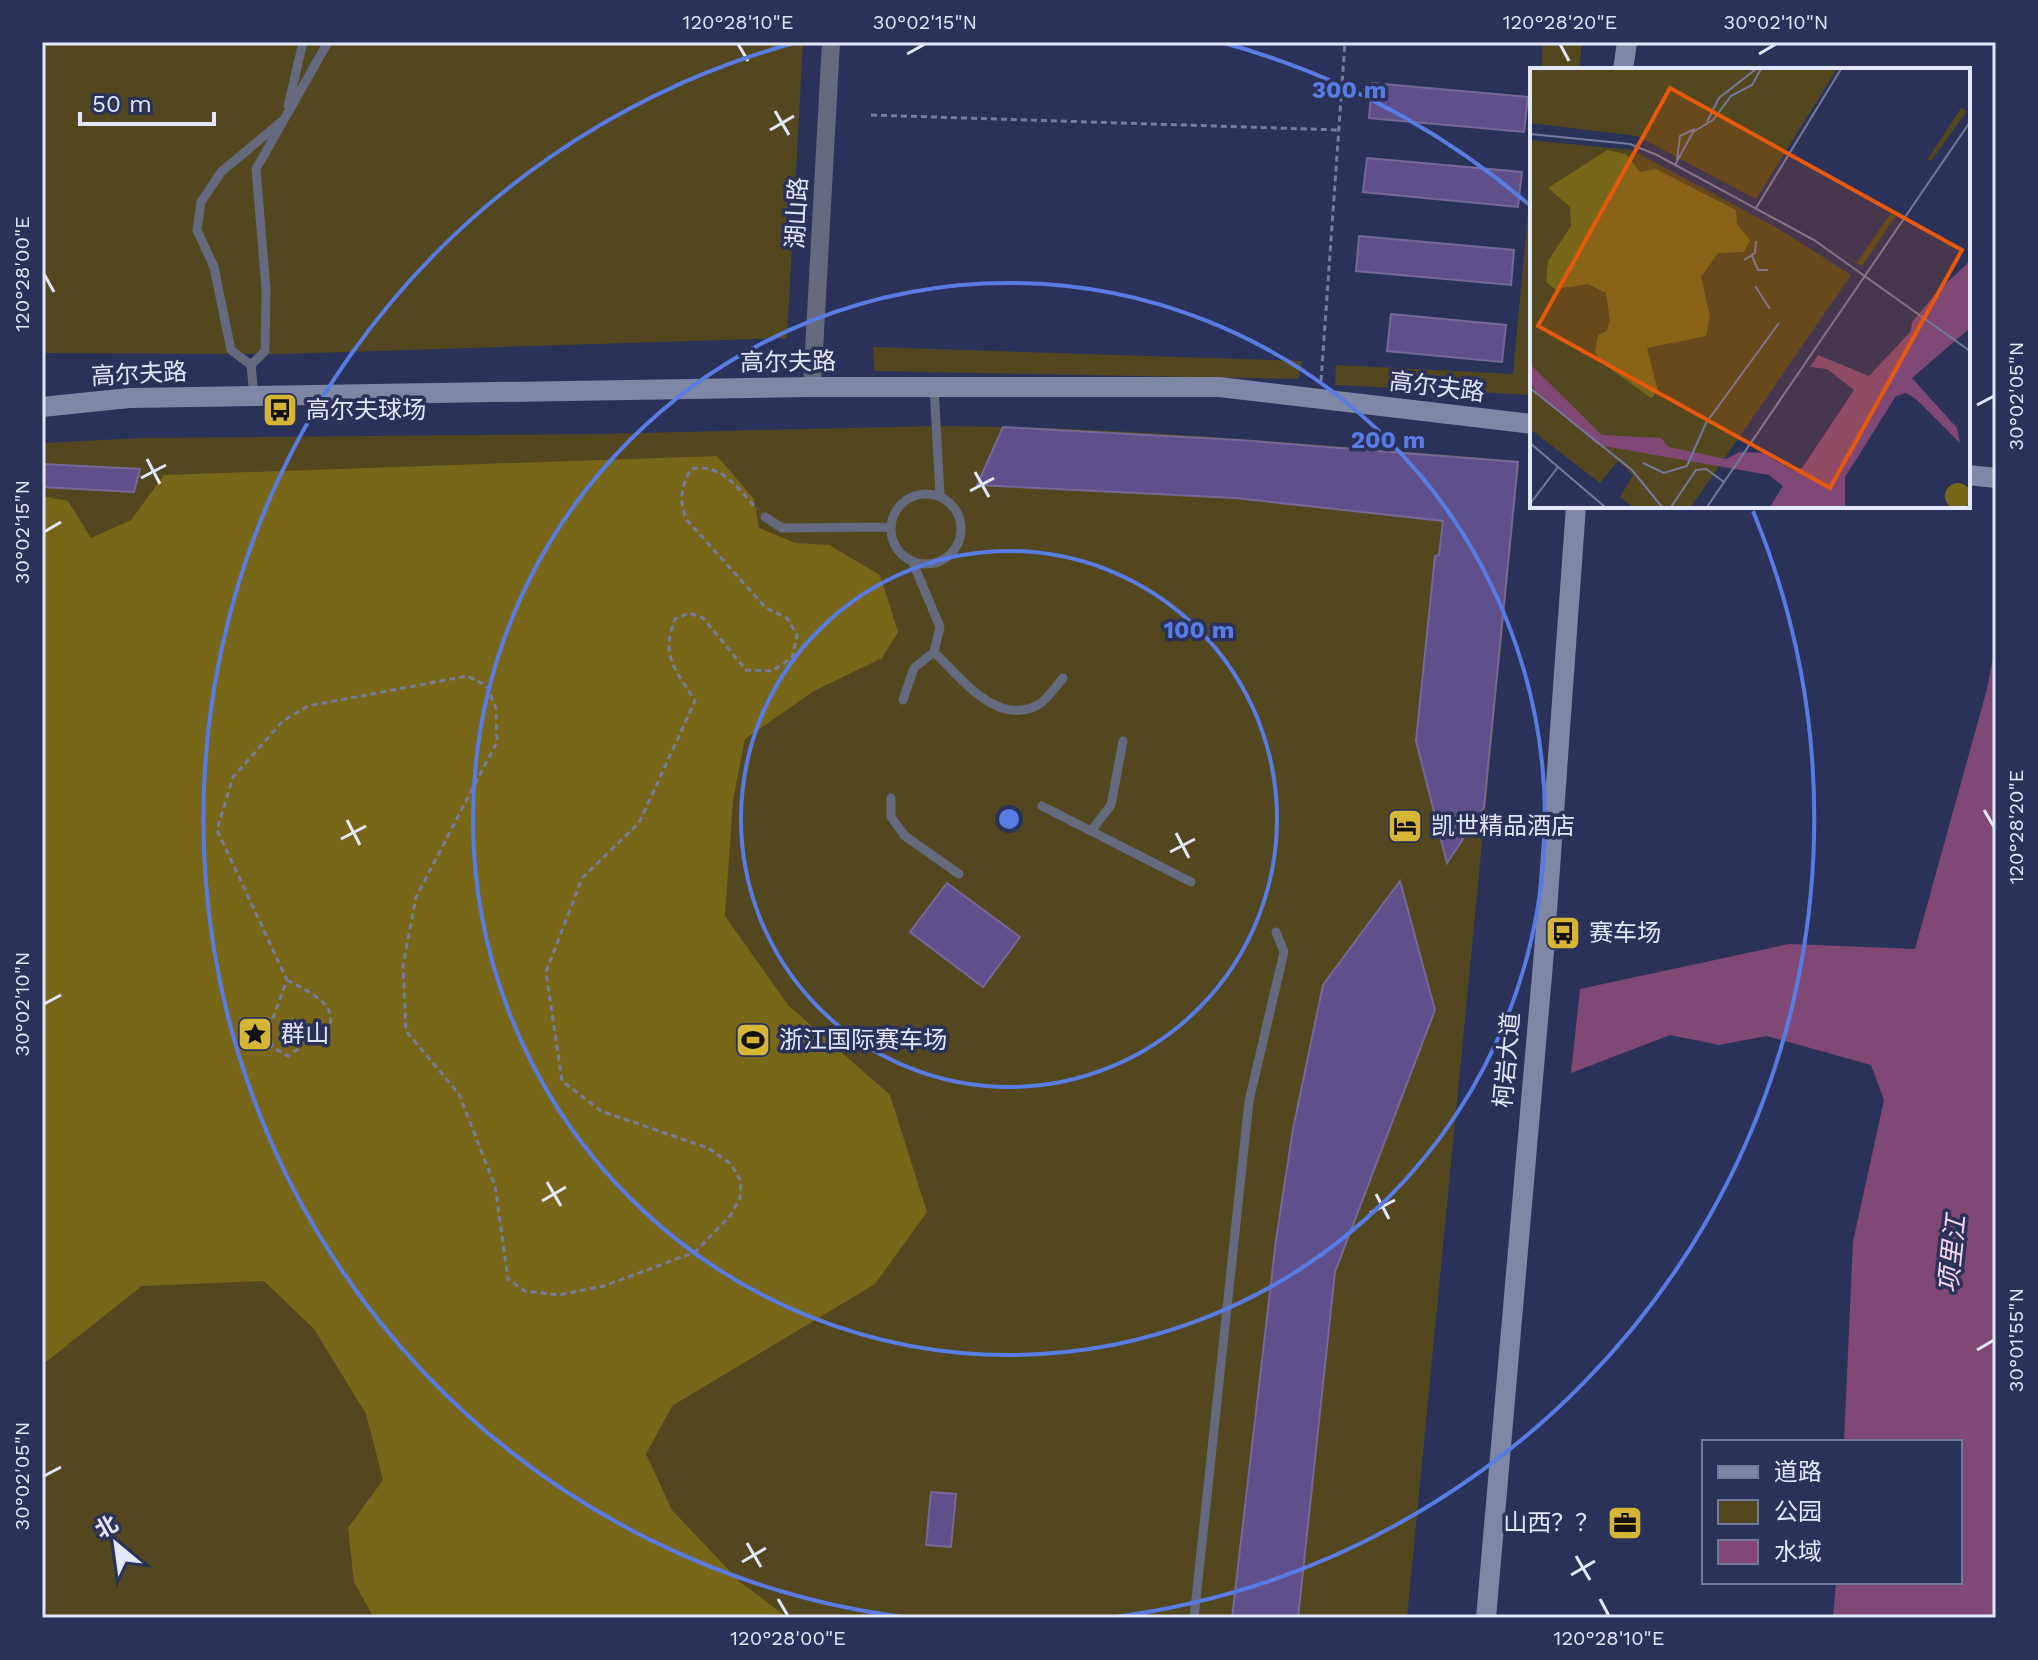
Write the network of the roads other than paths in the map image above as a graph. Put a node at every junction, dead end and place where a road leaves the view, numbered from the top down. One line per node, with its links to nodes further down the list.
1 (303, 42): 6 (lane)
2 (328, 42): 6 (lane)
3 (831, 42): 8 (street, 湖山路)
4 (1627, 42): 5 (street)
5 (1623, 68)
6 (286, 118): 7 (lane); 7 (lane)
7 (251, 365): 10 (lane)
8 (812, 387): 9 (street, 高尔夫路); 10 (street, 高尔夫路)
9 (934, 387): 12 (street, 高尔夫路); 15 (lane)
10 (254, 396): 11 (street, 高尔夫路)
11 (42, 407)
12 (1530, 424)
13 (1970, 475): 14 (street)
14 (1996, 478)
15 (940, 495): 18 (lane); 19 (lane)
16 (1576, 508): 31 (street, 柯岩大道)
17 (765, 517): 18 (lane)
18 (890, 527): 19 (lane)
19 (913, 563): 20 (lane)
20 (934, 652): 21 (lane); 22 (lane)
21 (1063, 678)
22 (903, 700)
23 (1123, 741): 26 (lane)
24 (891, 798): 27 (lane)
25 (1042, 806): 26 (lane)
26 (1091, 831): 28 (lane)
27 (959, 874)
28 (1191, 882)
29 (1276, 932): 30 (lane)
30 (1194, 1618)
31 (1486, 1618)

